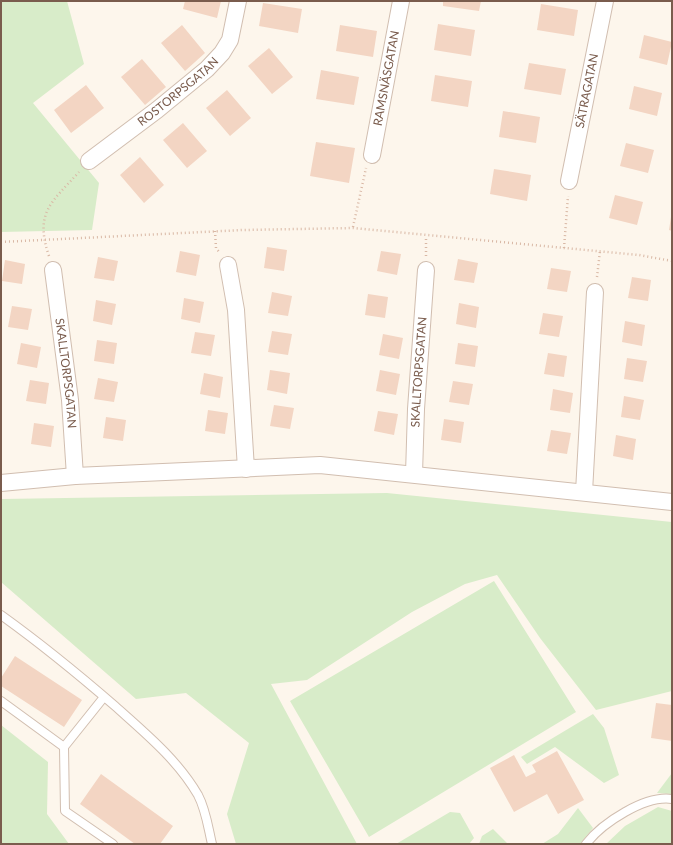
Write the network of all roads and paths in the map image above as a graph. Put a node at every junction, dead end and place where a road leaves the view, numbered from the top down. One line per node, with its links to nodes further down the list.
1 (238, 1): 5 (street, ROSTORPSGATAN)
2 (401, 1): 4 (street, RAMSNÄSGATAN)
3 (605, 1): 6 (street, SÄTRAGATAN)
4 (372, 155): 7 (path)
5 (89, 161): 9 (path)
6 (569, 181): 11 (path)
7 (353, 228): 8 (path); 11 (path)
8 (215, 231): 9 (path); 14 (path)
9 (44, 239): 10 (path); 15 (path)
10 (1, 242)
11 (564, 248): 12 (path)
12 (600, 251): 13 (path); 17 (path)
13 (672, 261)
14 (228, 265): 18 (street)
15 (53, 270): 20 (street, SKALLTORPSGATAN)
16 (426, 270): 19 (street, SKALLTORPSGATAN)
17 (595, 292): 22 (street)
18 (246, 469): 19 (street); 20 (street)
19 (414, 474): 22 (street)
20 (75, 476): 21 (street)
21 (1, 483)
22 (584, 492): 23 (street)
23 (672, 502)
24 (1, 615): 25 (lane)
25 (104, 697): 27 (lane); 30 (lane)
26 (1, 701): 27 (lane)
27 (64, 747): 29 (lane)
28 (672, 799): 31 (lane)
29 (113, 844)
30 (212, 844)
31 (586, 844)

